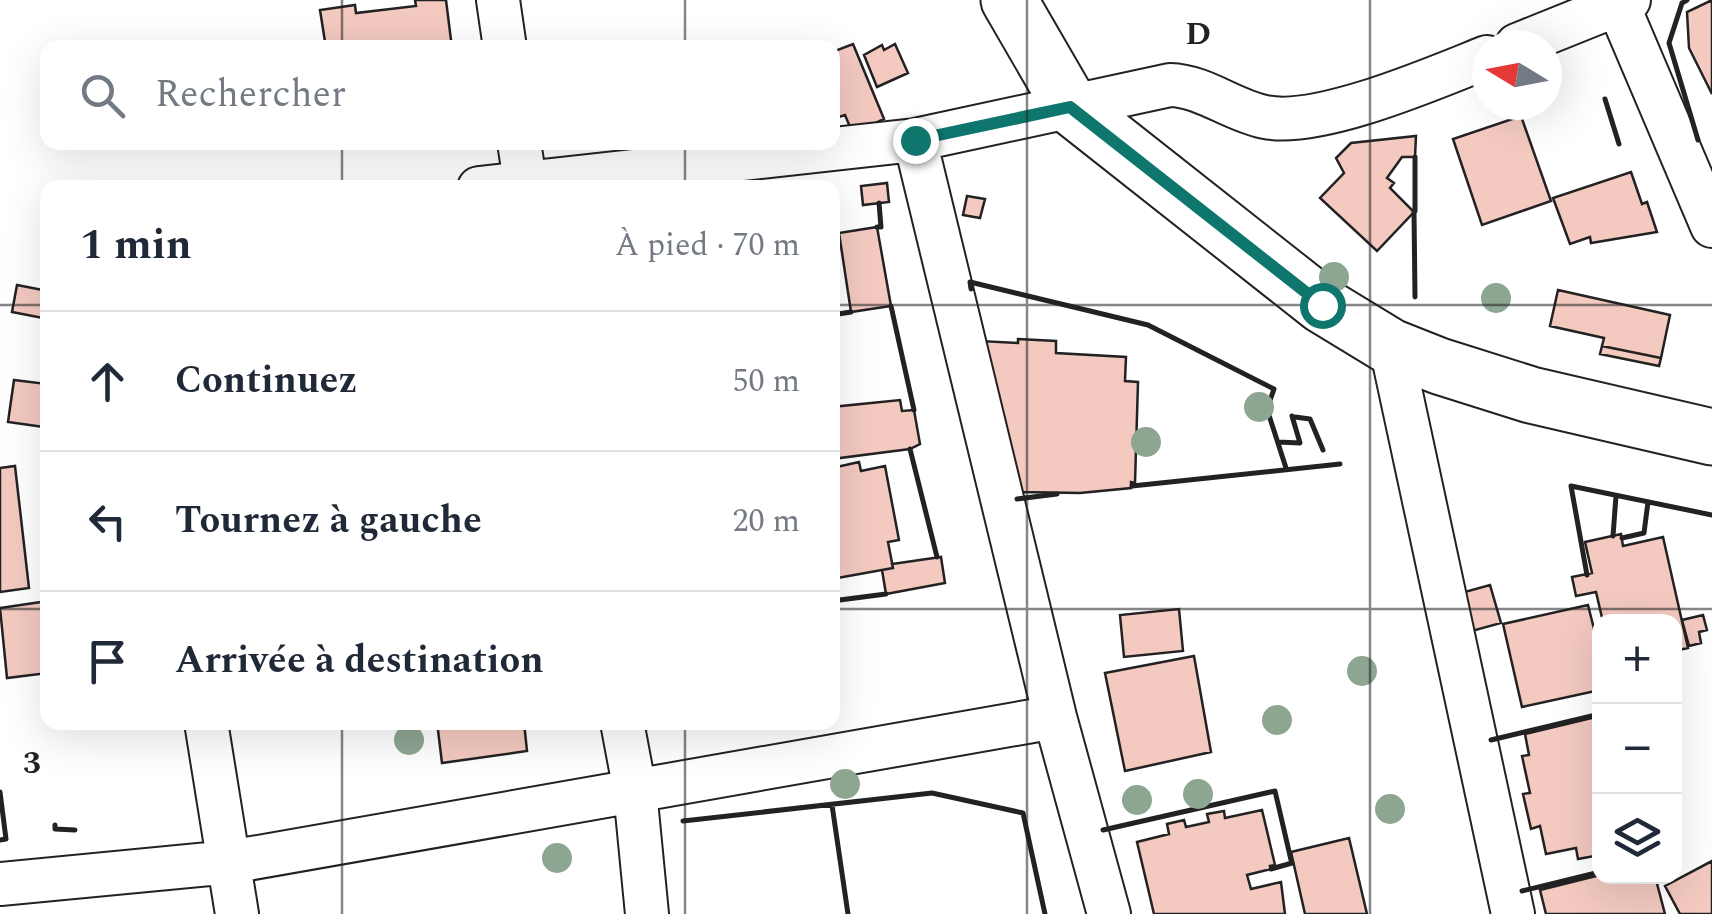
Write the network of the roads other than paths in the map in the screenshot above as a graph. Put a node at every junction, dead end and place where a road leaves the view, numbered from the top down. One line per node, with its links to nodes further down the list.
1 (498, 0): 5 (street)
2 (1009, 0): 7 (main road)
3 (1624, 3): 4 (street); 12 (street)
4 (1555, 30)
5 (504, 40)
6 (1472, 63): 7 (street)
7 (1070, 107): 8 (street); 13 (main road)
8 (915, 140): 9 (street); 15 (street)
9 (840, 146)
10 (789, 150): 11 (street)
11 (523, 171)
12 (1712, 226)
13 (1390, 347): 14 (main road); 24 (street)
14 (1712, 437)
15 (1054, 717): 18 (street); 23 (street)
16 (207, 730): 19 (street)
17 (624, 730): 18 (street)
18 (635, 791): 19 (street); 22 (street)
19 (230, 862): 20 (street); 21 (street)
20 (0, 884)
21 (237, 914)
22 (647, 914)
23 (1109, 914)
24 (1513, 914)

